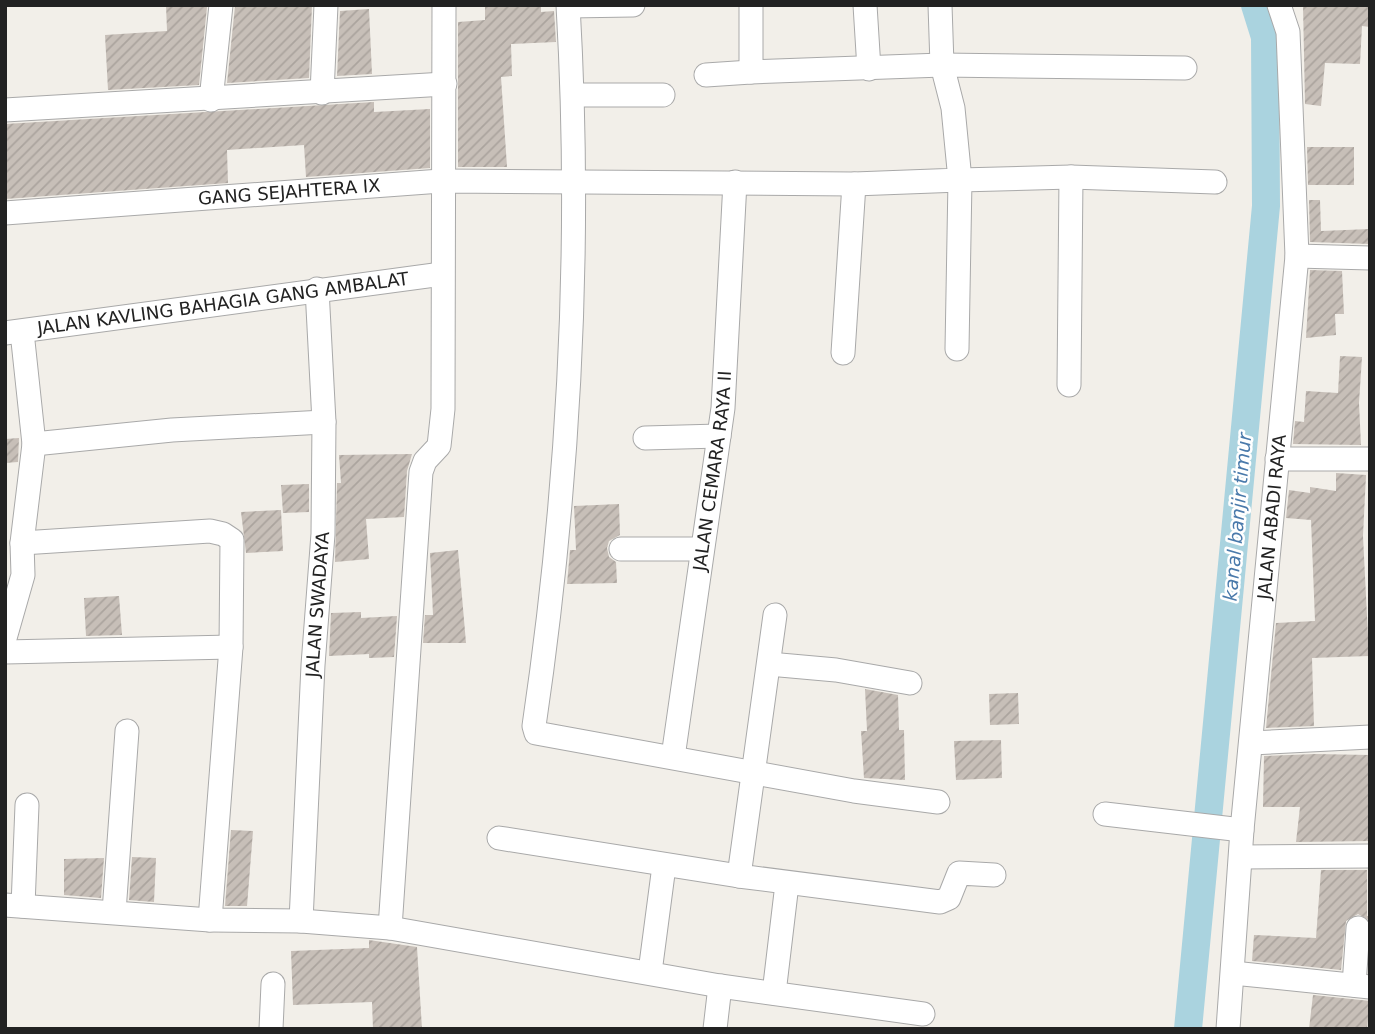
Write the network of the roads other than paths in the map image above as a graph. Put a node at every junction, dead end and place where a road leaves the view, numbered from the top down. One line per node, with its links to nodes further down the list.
1 (221, 5): 19 (street)
2 (326, 5): 16 (street)
3 (443, 5): 15 (street)
4 (632, 5): 9 (street)
5 (751, 5): 13 (street)
6 (866, 5): 12 (street)
7 (940, 5): 10 (street)
8 (1279, 5): 29 (street, JALAN ABADI RAYA)
9 (568, 6): 17 (street)
10 (942, 65): 11 (street); 12 (street); 22 (street)
11 (1185, 68)
12 (869, 69): 13 (street)
13 (751, 72): 14 (street)
14 (705, 75)
15 (445, 84): 16 (street); 23 (street)
16 (323, 93): 19 (street)
17 (573, 95): 18 (street); 24 (street)
18 (663, 95)
19 (211, 100): 20 (street)
20 (5, 110)
21 (1071, 177): 22 (street, GANG SEJAHTERA IX); 26 (street, GANG SEJAHTERA IX); 36 (street)
22 (960, 180): 27 (street, GANG SEJAHTERA IX); 34 (street)
23 (442, 181): 24 (street, GANG SEJAHTERA IX); 28 (street, GANG SEJAHTERA IX); 31 (street)
24 (574, 182): 25 (street, GANG SEJAHTERA IX); 56 (street)
25 (735, 182): 27 (street, GANG SEJAHTERA IX); 38 (street, JALAN CEMARA RAYA II)
26 (1215, 182)
27 (854, 184): 35 (street)
28 (5, 213)
29 (1297, 256): 30 (street); 41 (street, JALAN ABADI RAYA)
30 (1370, 258)
31 (442, 274): 32 (street, JALAN KAVLING BAHAGIA GANG AMBALAT); 73 (street)
32 (317, 289): 33 (street, JALAN KAVLING BAHAGIA GANG AMBALAT); 37 (street, JALAN SWADAYA)
33 (13, 332): 40 (street)
34 (957, 349)
35 (843, 353)
36 (1069, 385)
37 (324, 422): 40 (street); 72 (street, JALAN SWADAYA)
38 (719, 436): 39 (street); 45 (street, JALAN CEMARA RAYA II)
39 (645, 438)
40 (34, 444): 43 (street)
41 (1278, 459): 42 (street); 55 (street, JALAN ABADI RAYA)
42 (1370, 459)
43 (22, 543): 46 (street); 49 (street)
44 (621, 549): 45 (street)
45 (702, 550): 56 (street, JALAN CEMARA RAYA II)
46 (14, 575): 48 (street)
47 (775, 615): 51 (street)
48 (5, 638)
49 (231, 647): 50 (street); 71 (street)
50 (5, 652)
51 (769, 664): 52 (street); 57 (street)
52 (910, 683)
53 (127, 731): 70 (street)
54 (1370, 737): 55 (street)
55 (1251, 743): 61 (street, JALAN ABADI RAYA)
56 (673, 757): 57 (street)
57 (752, 772): 58 (street); 67 (street)
58 (938, 802)
59 (27, 804): 69 (street)
60 (1105, 814): 61 (street)
61 (1242, 830): 64 (street, JALAN ABADI RAYA)
62 (499, 838): 65 (street)
63 (1370, 856): 64 (street)
64 (1242, 857): 76 (street, JALAN ABADI RAYA)
65 (664, 866): 67 (street); 75 (street)
66 (994, 875): 68 (street)
67 (740, 876): 68 (street)
68 (787, 884): 80 (street)
69 (14, 905): 70 (street)
70 (114, 912): 71 (street)
71 (211, 920): 72 (street)
72 (301, 921): 73 (street)
73 (390, 928): 75 (street)
74 (1358, 928): 79 (street)
75 (650, 972): 78 (street)
76 (1233, 972): 79 (street); 84 (street, JALAN ABADI RAYA)
77 (273, 984): 82 (street)
78 (720, 986): 80 (street); 83 (street)
79 (1362, 986)
80 (774, 993): 81 (street)
81 (923, 1014)
82 (271, 1029)
83 (716, 1029)
84 (1228, 1029)

